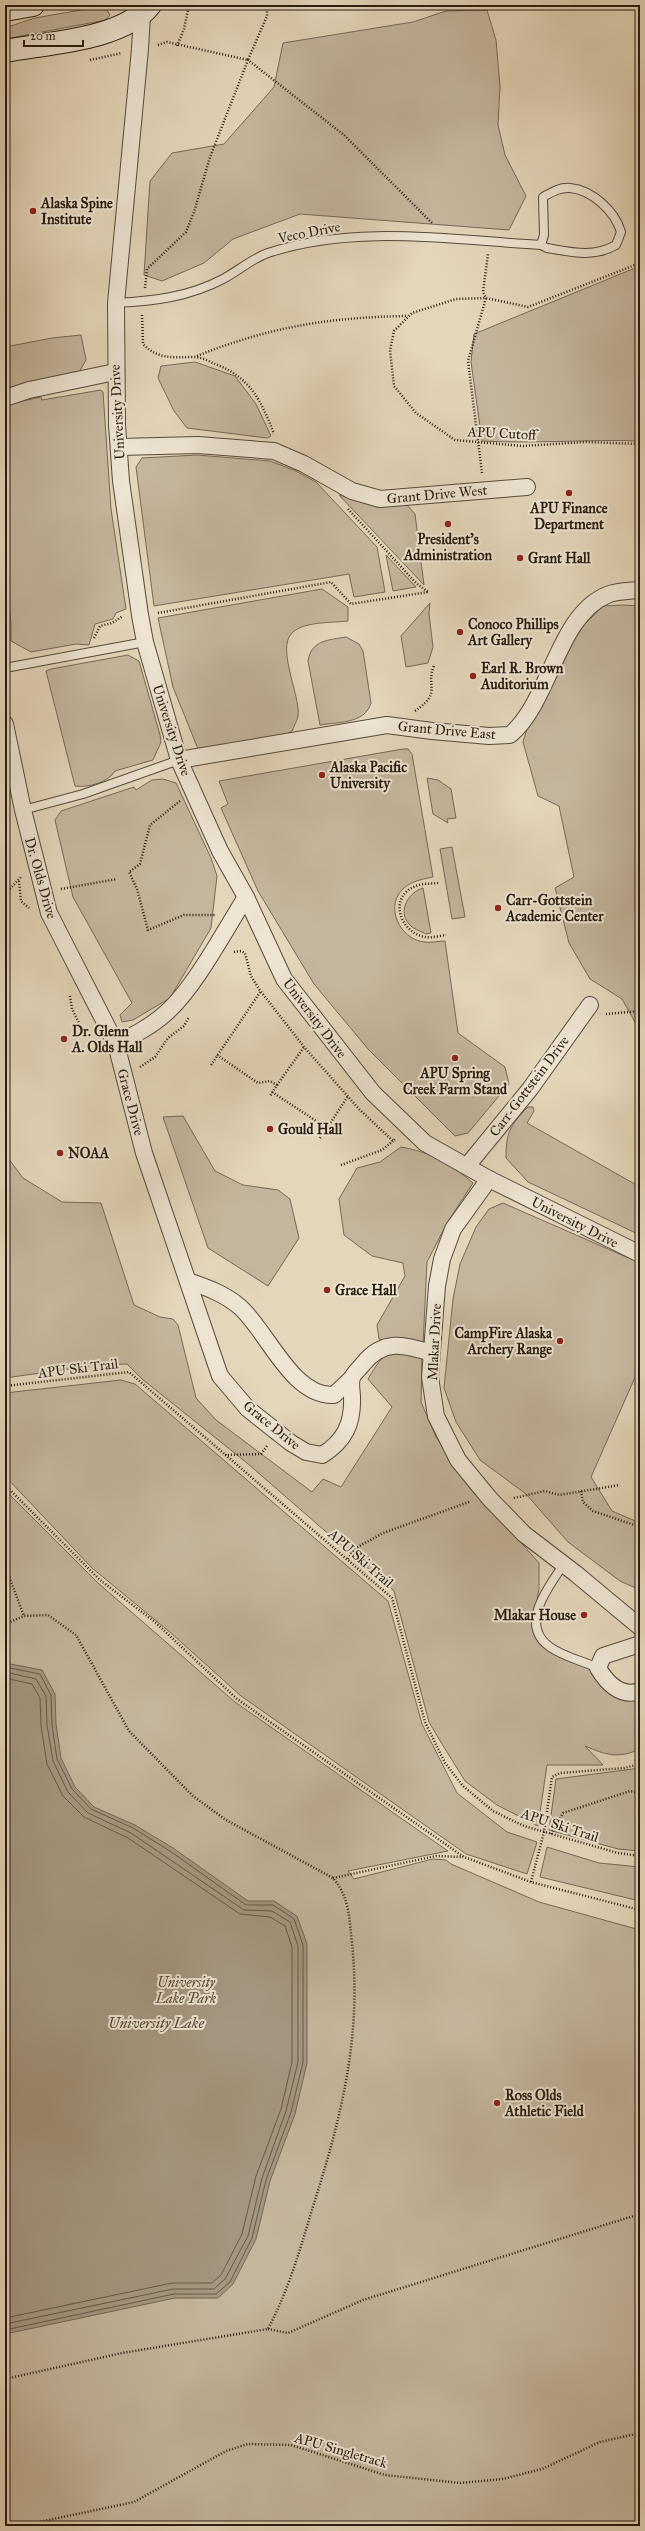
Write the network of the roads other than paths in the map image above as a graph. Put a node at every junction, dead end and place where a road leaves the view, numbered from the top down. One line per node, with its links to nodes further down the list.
1 (33, 5): 3 (main road)
2 (144, 8): 4 (main road); 6 (street, University Drive)
3 (5, 10)
4 (5, 51)
5 (541, 245): 5 (lane, Veco Drive); 6 (lane, Veco Drive)
6 (116, 303): 7 (street, University Drive)
7 (115, 372): 8 (street); 9 (street, University Drive)
8 (5, 398)
9 (119, 447): 10 (street, Grant Drive West); 12 (street, University Drive)
10 (526, 487)
11 (640, 590): 15 (street, Grant Drive East)
12 (145, 642): 13 (lane); 15 (street, University Drive)
13 (5, 668)
14 (5, 724): 16 (street, Dr. Olds Drive)
15 (179, 760): 16 (lane); 17 (street, University Drive)
16 (23, 810): 19 (street, Dr. Olds Drive)
17 (246, 897): 19 (street); 20 (street, University Drive)
18 (590, 1005): 20 (street, Carr-Gottstein Drive)
19 (116, 1044): 23 (street, Grace Drive)
20 (467, 1166): 21 (street, University Drive)
21 (489, 1179): 22 (street, University Drive); 24 (street, Mlakar Drive)
22 (640, 1254)
23 (188, 1281): 25 (street); 25 (street, Grace Drive)
24 (431, 1353): 25 (street); 26 (street, Mlakar Drive)
25 (351, 1379)
26 (564, 1564): 27 (street, Mlakar Drive); 29 (lane)
27 (640, 1627)
28 (640, 1644): 29 (street)
29 (598, 1668): 30 (street)
30 (640, 1691)

